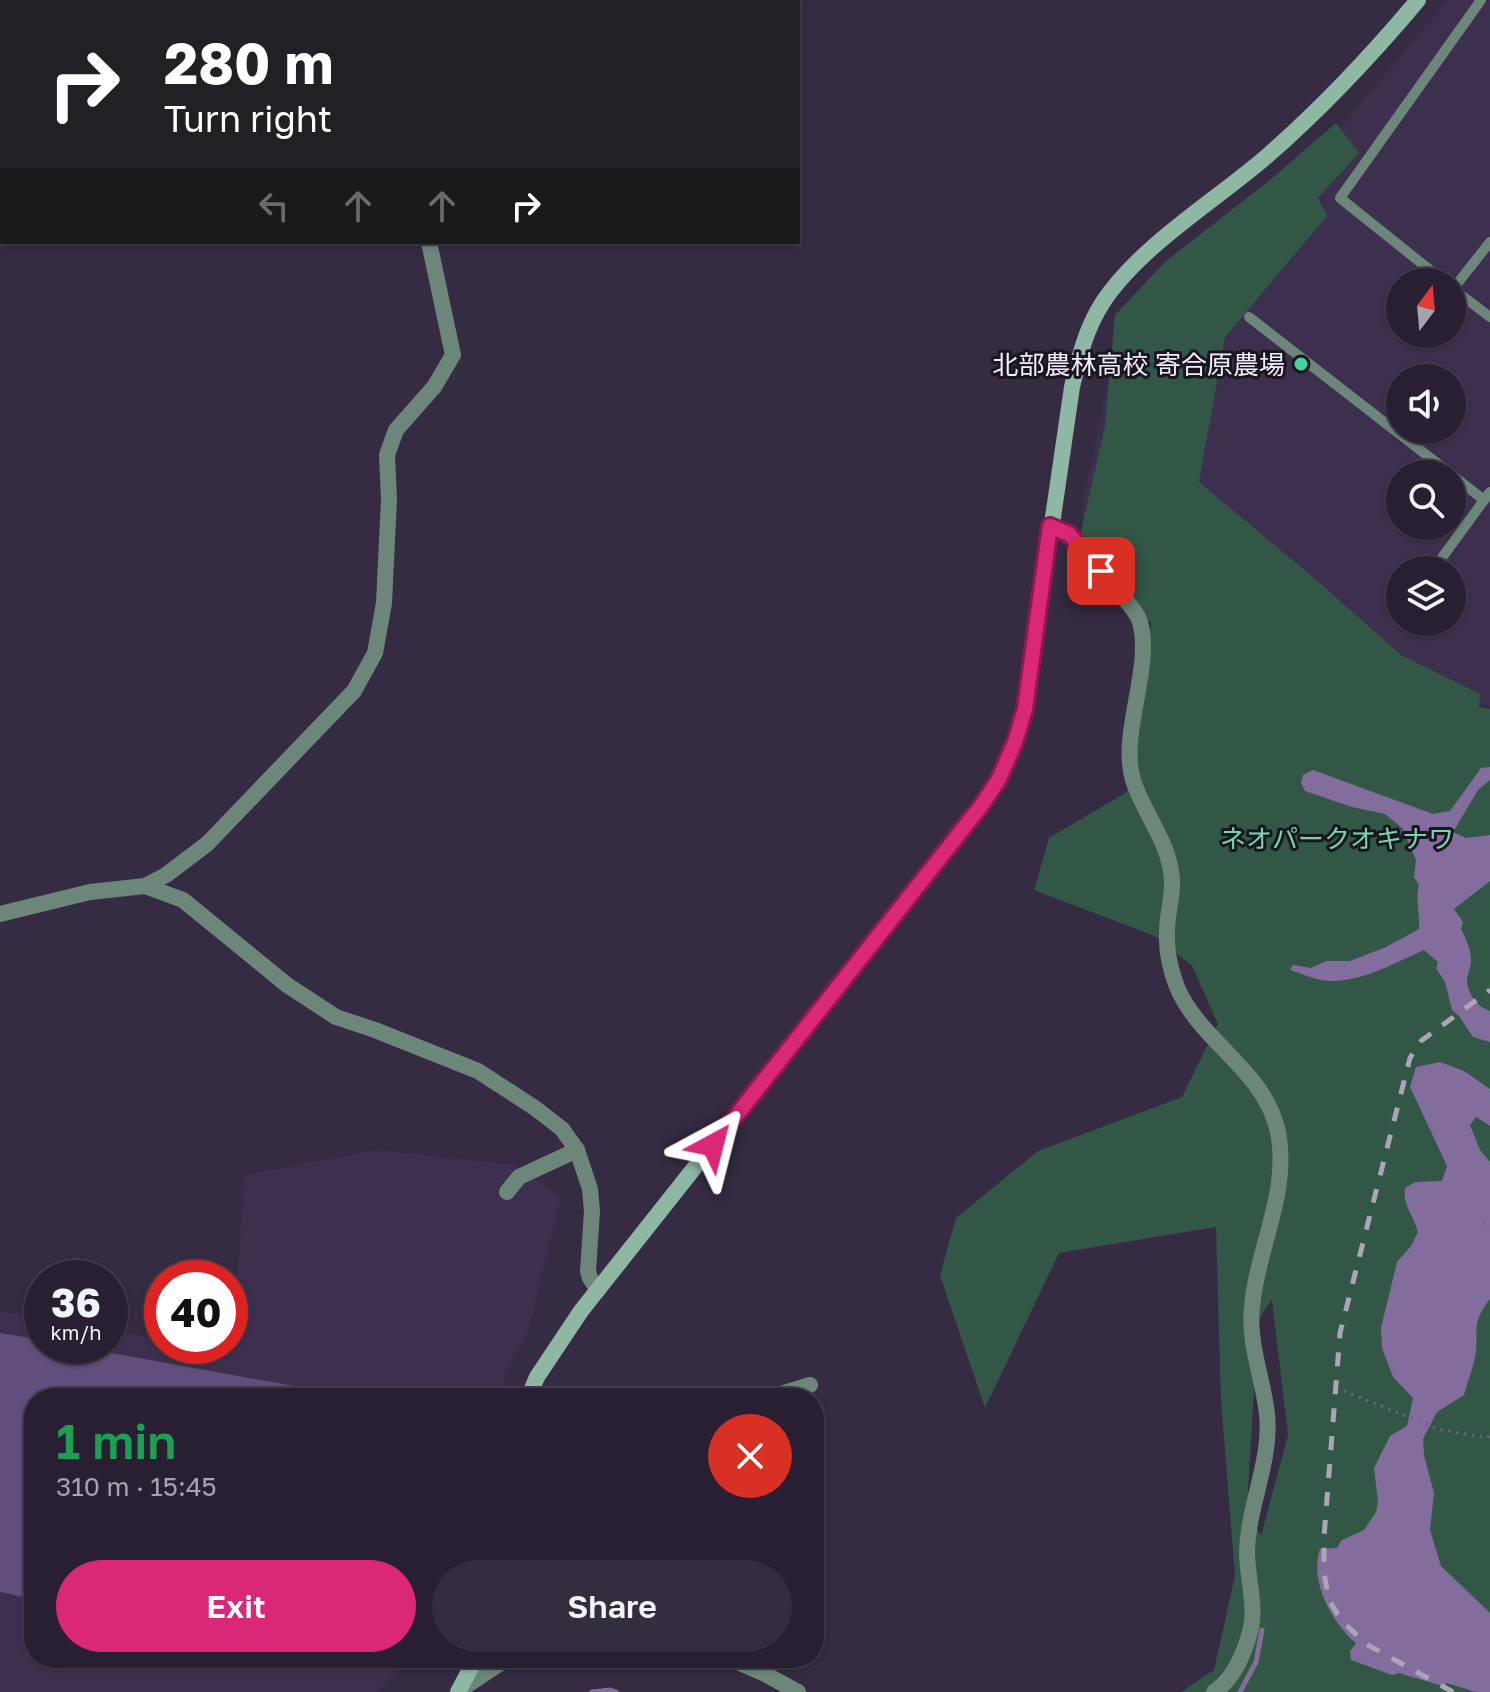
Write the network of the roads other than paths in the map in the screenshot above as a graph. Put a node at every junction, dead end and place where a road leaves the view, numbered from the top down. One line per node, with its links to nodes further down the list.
1 (1418, 0): 13 (street)
2 (1481, 0): 5 (lane)
3 (1490, 242): 6 (lane)
4 (429, 244): 15 (street)
5 (1428, 268)
6 (1466, 271)
7 (1466, 299): 9 (lane)
8 (1249, 317): 10 (lane)
9 (1490, 317)
10 (1434, 460)
11 (1466, 483): 12 (lane)
12 (1487, 496): 14 (lane)
13 (1050, 526): 19 (street); 28 (street)
14 (1443, 556)
15 (145, 886): 16 (street); 17 (street)
16 (0, 914)
17 (577, 1150): 18 (street); 19 (street)
18 (507, 1192)
19 (598, 1290): 21 (street)
20 (810, 1385): 22 (street)
21 (532, 1388)
22 (800, 1388)
23 (471, 1668): 26 (street)
24 (493, 1668): 26 (street)
25 (751, 1668): 27 (street)
26 (459, 1691)
27 (798, 1692)
28 (1214, 1692)

